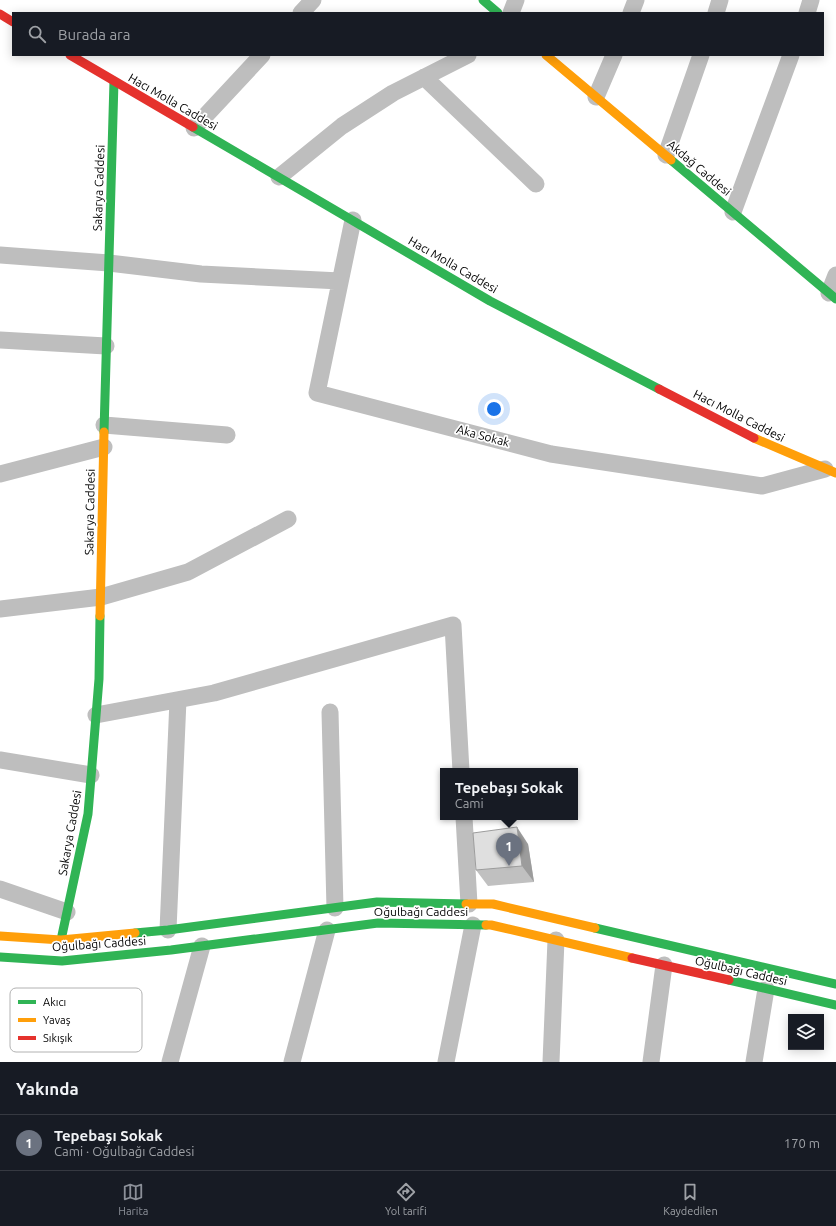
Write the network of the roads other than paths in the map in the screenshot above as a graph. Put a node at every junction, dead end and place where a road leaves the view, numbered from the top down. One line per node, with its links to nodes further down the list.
1 (313, 0): 7 (street)
2 (483, 0): 8 (street)
3 (516, 0): 9 (street)
4 (636, 0): 10 (street)
5 (720, 0): 11 (street)
6 (811, 0): 12 (street)
7 (302, 12)
8 (497, 12)
9 (511, 12)
10 (631, 12)
11 (716, 12)
12 (807, 12)
13 (0, 14): 14 (street)
14 (12, 21)
15 (72, 56): 23 (street, Hacı Molla Caddesi)
16 (261, 56): 25 (street)
17 (466, 56): 22 (street)
18 (547, 56): 24 (street, Akdağ Caddesi)
19 (614, 56): 24 (street)
20 (701, 56): 26 (street)
21 (791, 56): 29 (street)
22 (424, 77): 27 (street); 28 (street)
23 (114, 81): 25 (street, Hacı Molla Caddesi); 32 (street, Sakarya Caddesi)
24 (596, 97): 26 (street, Akdağ Caddesi)
25 (194, 128): 27 (street, Hacı Molla Caddesi)
26 (666, 155): 29 (street, Akdağ Caddesi)
27 (279, 177): 30 (street, Hacı Molla Caddesi)
28 (536, 184)
29 (733, 212): 35 (street, Akdağ Caddesi)
30 (353, 220): 34 (street, Aka Sokak); 41 (street, Hacı Molla Caddesi)
31 (0, 255): 32 (street)
32 (109, 263): 34 (street); 37 (street, Sakarya Caddesi)
33 (836, 275): 35 (street)
34 (340, 281): 41 (street, Aka Sokak)
35 (832, 296)
36 (0, 340): 37 (street)
37 (106, 346): 38 (street, Sakarya Caddesi)
38 (104, 425): 39 (street); 40 (street, Sakarya Caddesi)
39 (227, 435)
40 (104, 446): 42 (street); 44 (street, Sakarya Caddesi)
41 (830, 471)
42 (0, 474)
43 (288, 519): 44 (street)
44 (101, 597): 45 (street); 48 (street, Sakarya Caddesi)
45 (0, 609)
46 (178, 700): 48 (street); 50 (street); 58 (street)
47 (330, 712): 55 (street)
48 (96, 716): 51 (street, Sakarya Caddesi)
49 (0, 760): 51 (street)
50 (461, 768)
51 (91, 775): 56 (street, Sakarya Caddesi)
52 (464, 820): 54 (street)
53 (0, 889): 56 (street)
54 (469, 904): 55 (street, Oğulbağı Caddesi); 66 (street, Oğulbağı Caddesi)
55 (335, 908): 58 (street, Oğulbağı Caddesi)
56 (67, 912): 61 (street, Sakarya Caddesi)
57 (473, 925): 59 (street, Oğulbağı Caddesi); 62 (street, Oğulbağı Caddesi); 71 (street)
58 (168, 930): 61 (street, Oğulbağı Caddesi)
59 (328, 930): 63 (street, Oğulbağı Caddesi); 70 (street)
60 (0, 936): 61 (street, Oğulbağı Caddesi)
61 (61, 940)
62 (556, 940): 65 (street, Oğulbağı Caddesi); 72 (street)
63 (202, 946): 64 (street, Oğulbağı Caddesi); 69 (street)
64 (0, 957)
65 (664, 965): 67 (street, Oğulbağı Caddesi); 73 (street)
66 (836, 984)
67 (766, 989): 68 (street, Oğulbağı Caddesi); 74 (street)
68 (836, 1005)
69 (170, 1062)
70 (292, 1062)
71 (446, 1062)
72 (551, 1062)
73 (651, 1062)
74 (754, 1062)

